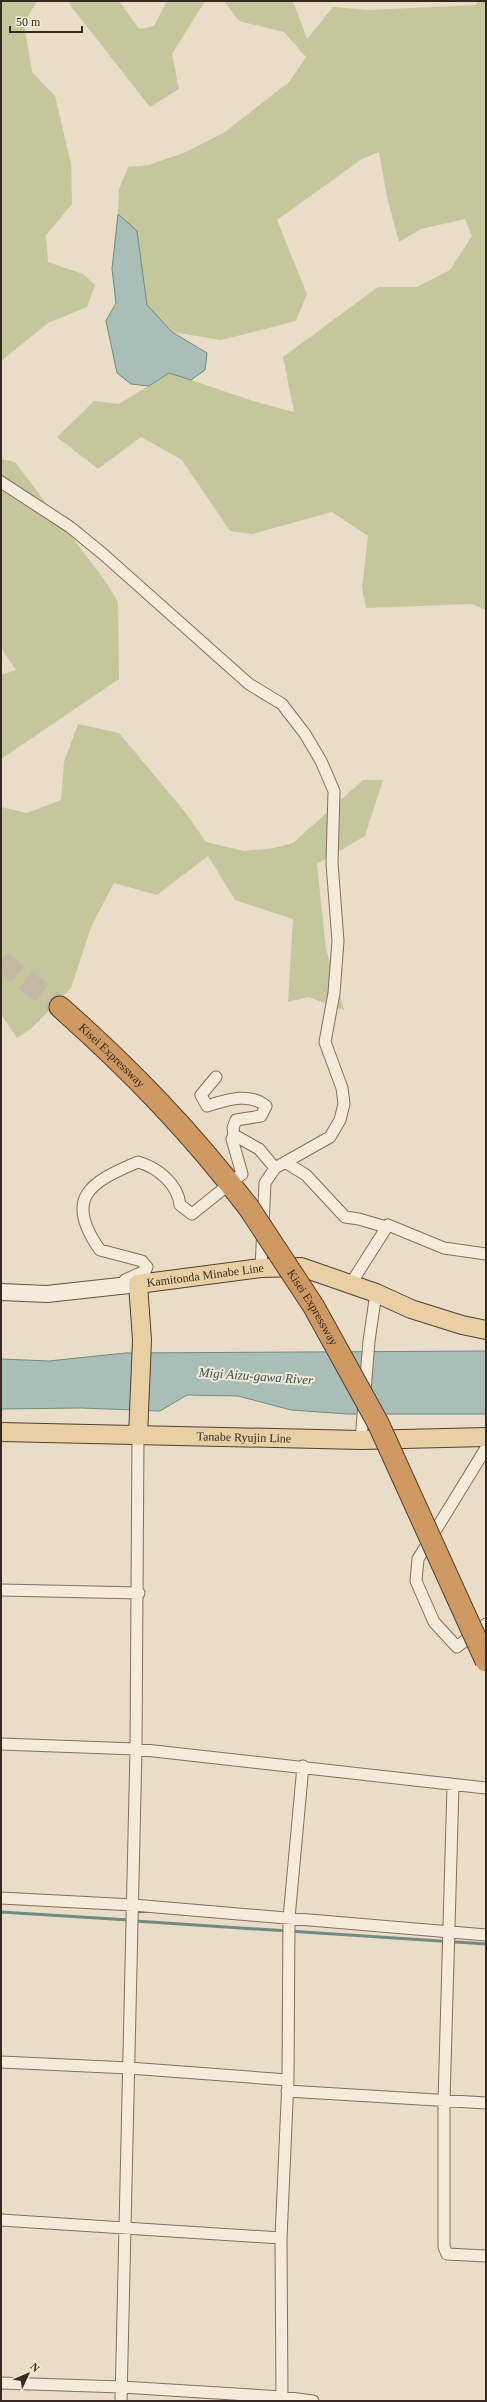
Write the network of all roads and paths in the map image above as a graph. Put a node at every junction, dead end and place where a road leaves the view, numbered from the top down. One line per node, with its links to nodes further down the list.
1 (1, 482): 5 (street)
2 (60, 1007): 25 (highway, Kisei Expressway, bridge)
3 (216, 1077): 4 (street)
4 (234, 1135): 6 (street); 7 (street)
5 (285, 1162): 6 (street); 9 (street)
6 (275, 1168): 11 (street)
7 (238, 1177)
8 (222, 1190): 13 (street)
9 (386, 1228): 10 (street); 12 (street)
10 (486, 1254)
11 (260, 1268): 12 (main road, Kamitonda Minabe Line); 13 (main road, Kamitonda Minabe Line)
12 (350, 1284): 15 (main road, Kamitonda Minabe Line)
13 (130, 1286): 14 (street); 17 (main road, Kamitonda Minabe Line)
14 (1, 1292)
15 (376, 1293): 16 (main road, Kamitonda Minabe Line); 20 (street, bridge)
16 (486, 1330)
17 (139, 1431): 18 (main road, Tanabe Ryujin Line); 20 (main road, Tanabe Ryujin Line); 23 (street)
18 (1, 1432)
19 (486, 1437): 20 (main road, Tanabe Ryujin Line)
20 (361, 1440)
21 (486, 1448): 24 (street)
22 (1, 1590): 23 (street)
23 (139, 1593): 27 (street)
24 (486, 1624)
25 (486, 1661)
26 (1, 1744): 27 (street)
27 (136, 1749): 28 (street); 32 (street)
28 (303, 1766): 29 (street); 33 (street)
29 (453, 1786): 30 (street); 34 (street)
30 (486, 1788)
31 (1, 1898): 32 (street)
32 (133, 1905): 33 (street); 37 (street)
33 (289, 1918): 34 (street); 38 (street)
34 (449, 1932): 35 (street); 39 (street)
35 (486, 1935)
36 (1, 2062): 37 (street)
37 (129, 2068): 38 (street); 42 (street)
38 (288, 2085): 39 (street); 43 (street)
39 (444, 2101): 40 (street); 44 (street)
40 (486, 2103)
41 (1, 2220): 42 (street)
42 (124, 2228): 43 (street); 46 (street)
43 (280, 2238): 47 (street)
44 (486, 2256)
45 (1, 2383): 46 (street)
46 (122, 2387): 47 (street); 48 (street)
47 (282, 2399): 49 (street)
48 (121, 2401)
49 (313, 2401)

